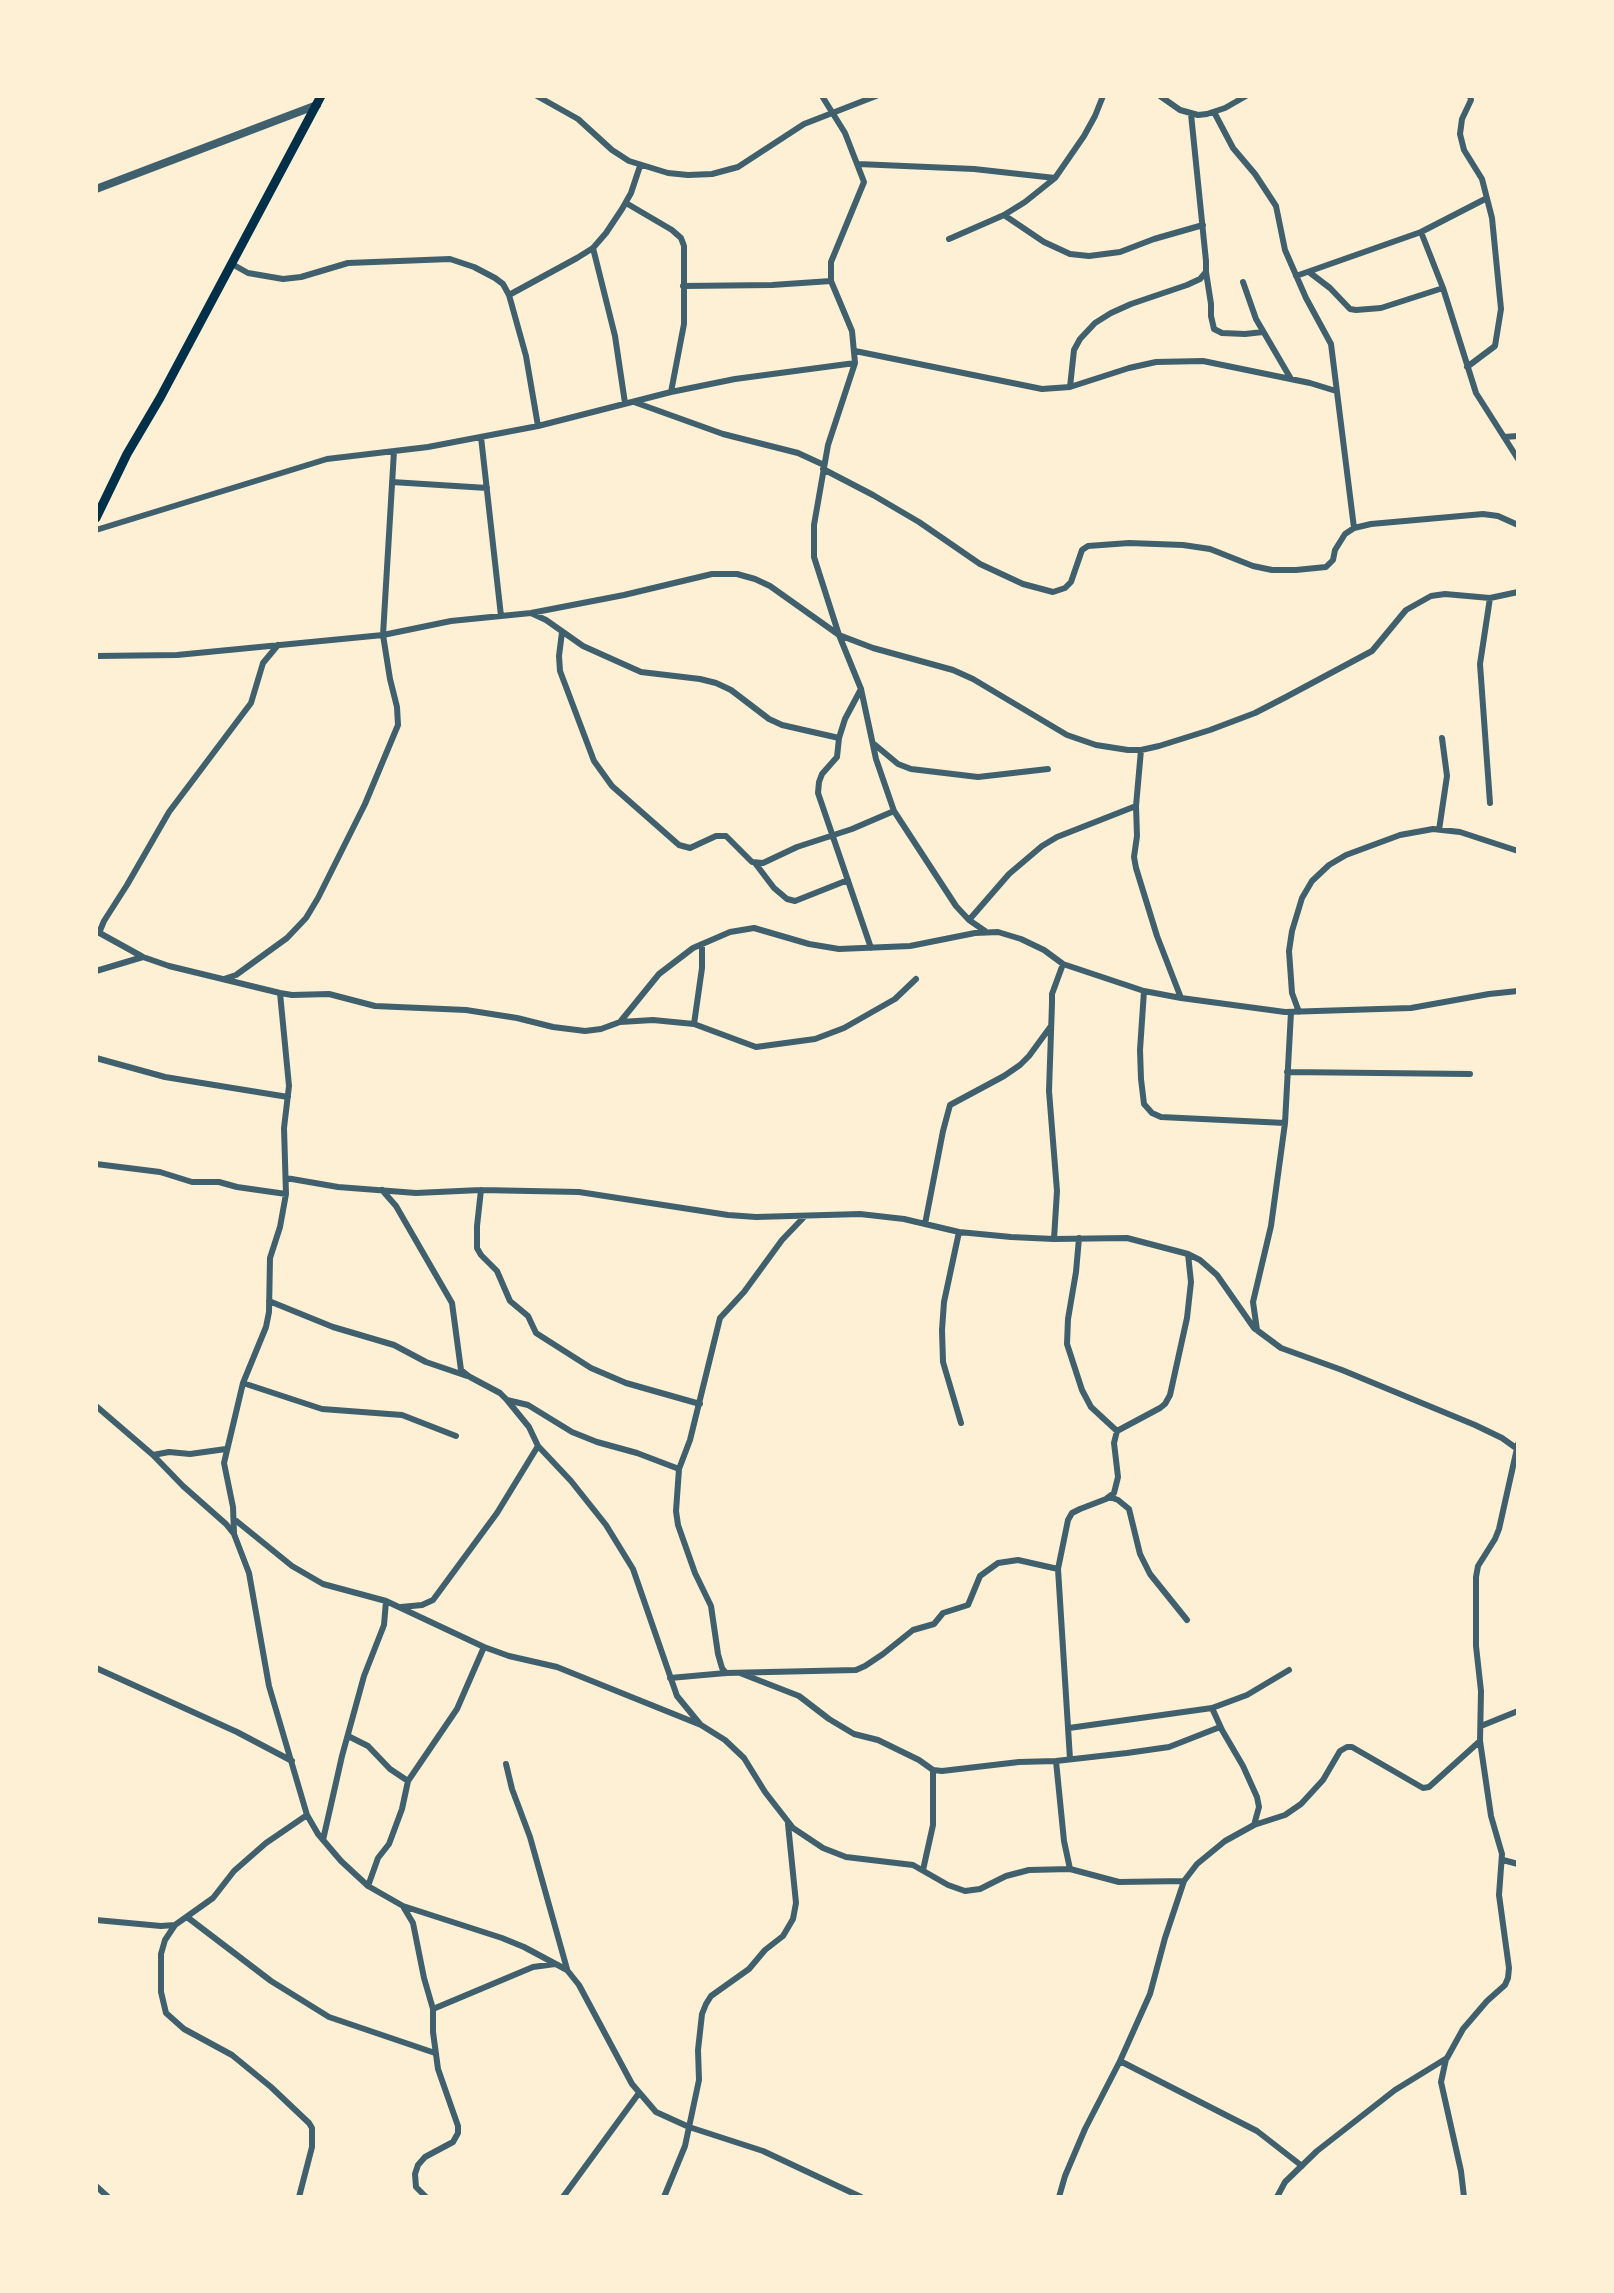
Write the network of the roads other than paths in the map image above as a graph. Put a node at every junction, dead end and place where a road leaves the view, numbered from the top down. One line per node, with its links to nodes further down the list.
1 (537, 96): 13 (street)
2 (822, 96): 9 (street)
3 (876, 96): 9 (street)
4 (1103, 96): 14 (street)
5 (1160, 96): 11 (street)
6 (1245, 96): 10 (street)
7 (1470, 96): 16 (street)
8 (319, 100): 15 (street); 23 (main road)
9 (832, 112): 12 (street); 13 (street)
10 (1214, 112): 11 (street); 26 (street)
11 (1191, 114): 19 (street)
12 (858, 164): 14 (street); 27 (street)
13 (640, 166): 17 (street)
14 (1055, 178): 18 (street)
15 (96, 189)
16 (1487, 198): 20 (street); 35 (street)
17 (626, 203): 22 (street); 29 (street)
18 (1004, 215): 19 (street); 21 (street)
19 (1203, 225): 24 (street)
20 (1421, 232): 25 (street); 30 (street)
21 (949, 239)
22 (593, 248): 31 (street); 41 (street)
23 (232, 264): 31 (street); 51 (main road)
24 (1206, 272): 32 (street); 37 (street)
25 (1309, 272): 26 (street); 30 (street)
26 (1296, 276): 38 (street)
27 (831, 281): 29 (street); 33 (street)
28 (1243, 282): 32 (street)
29 (683, 286): 39 (street)
30 (1443, 288): 35 (street)
31 (509, 295): 42 (street)
32 (1263, 332): 36 (street)
33 (855, 351): 34 (street); 37 (street)
34 (855, 363): 39 (street); 48 (street)
35 (1467, 366): 45 (street)
36 (1291, 379): 37 (street); 38 (street)
37 (1070, 387)
38 (1336, 391): 53 (street)
39 (670, 392): 40 (street)
40 (633, 402): 41 (street); 48 (street)
41 (625, 403): 42 (street)
42 (538, 426): 44 (street)
43 (1518, 436): 45 (street)
44 (481, 437): 46 (street); 50 (street)
45 (1504, 437): 47 (street)
46 (394, 451): 49 (street); 54 (street)
47 (1518, 459)
48 (824, 467): 53 (street); 61 (street)
49 (392, 482): 50 (street); 60 (street)
50 (487, 488): 58 (street)
51 (96, 518)
52 (1518, 525): 53 (street)
53 (1354, 528)
54 (96, 530)
55 (1518, 592): 56 (street)
56 (1490, 598): 68 (street); 70 (street)
57 (531, 613): 58 (street); 59 (street); 61 (street)
58 (501, 616): 60 (street)
59 (562, 632): 65 (street); 76 (street)
60 (383, 635): 62 (street); 86 (street)
61 (839, 635): 64 (street); 68 (street)
62 (278, 644): 63 (street); 79 (street)
63 (96, 656)
64 (861, 689): 65 (street); 67 (street)
65 (839, 738): 74 (street)
66 (1442, 738): 73 (street)
67 (873, 743): 69 (street); 72 (street)
68 (1141, 750): 71 (street)
69 (1048, 769)
70 (1490, 803)
71 (1136, 806): 78 (street); 92 (street)
72 (894, 811): 74 (street); 78 (street)
73 (1439, 830): 75 (street); 94 (street)
74 (833, 834): 76 (street); 77 (street)
75 (1518, 851)
76 (755, 863): 77 (street)
77 (848, 880): 82 (street)
78 (969, 920): 80 (street)
79 (98, 932): 83 (street)
80 (985, 932): 82 (street); 84 (street)
81 (702, 944): 82 (street); 95 (street); 96 (street)
82 (871, 948)
83 (143, 957): 85 (street); 86 (street)
84 (1063, 964): 89 (street); 97 (street)
85 (96, 971)
86 (224, 979): 91 (street)
87 (916, 979): 96 (street)
88 (1518, 983): 90 (street)
89 (1144, 991): 92 (street); 102 (street)
90 (1518, 991): 94 (street)
91 (280, 993): 95 (street); 101 (street)
92 (1181, 998): 93 (street)
93 (1291, 1012): 94 (street); 99 (street)
94 (1299, 1012)
95 (620, 1022): 96 (street)
96 (694, 1024)
97 (1051, 1026): 109 (street); 112 (street)
98 (96, 1058): 101 (street)
99 (1287, 1072): 100 (street); 102 (street)
100 (1470, 1074)
101 (288, 1097): 104 (street)
102 (1285, 1124): 115 (street)
103 (96, 1164): 107 (street)
104 (286, 1178): 105 (street); 107 (street)
105 (382, 1190): 106 (street); 116 (street)
106 (481, 1190): 108 (street); 119 (street)
107 (286, 1194): 114 (street)
108 (804, 1217): 109 (street); 119 (street)
109 (925, 1224): 110 (street)
110 (959, 1232): 112 (street); 121 (street)
111 (1079, 1238): 112 (street); 113 (street); 122 (street)
112 (1054, 1239)
113 (1188, 1254): 115 (street); 122 (street)
114 (270, 1301): 116 (street); 117 (street)
115 (1257, 1331): 125 (street)
116 (470, 1377): 118 (street)
117 (243, 1383): 123 (street); 126 (street)
118 (507, 1400): 124 (street); 128 (street)
119 (700, 1404): 128 (street)
120 (96, 1406): 127 (street)
121 (961, 1423)
122 (1117, 1431): 129 (street)
123 (456, 1436)
124 (538, 1446): 134 (street); 141 (street)
125 (1517, 1446): 145 (street)
126 (226, 1449): 127 (street); 130 (street)
127 (153, 1455): 131 (street)
128 (679, 1469): 139 (street)
129 (1110, 1497): 132 (street); 135 (street)
130 (234, 1518): 131 (street); 133 (street)
131 (234, 1534): 151 (street)
132 (1058, 1569): 140 (street); 147 (street)
133 (386, 1601): 134 (street); 148 (street)
134 (401, 1607): 136 (street)
135 (1187, 1620)
136 (484, 1647): 144 (street); 155 (street)
137 (96, 1668): 151 (street)
138 (1289, 1670): 142 (street)
139 (726, 1673): 140 (street); 141 (street)
140 (740, 1673): 154 (street)
141 (670, 1678): 144 (street)
142 (1212, 1708): 146 (street); 147 (street)
143 (1518, 1711): 145 (street)
144 (701, 1725): 157 (street)
145 (1481, 1726): 149 (street)
146 (1220, 1727): 150 (street); 158 (street)
147 (1069, 1728): 150 (street)
148 (348, 1736): 155 (street); 159 (street)
149 (1480, 1741): 158 (street); 160 (street)
150 (1070, 1759): 152 (street)
151 (292, 1761): 156 (street)
152 (1056, 1761): 154 (street); 162 (street)
153 (506, 1764): 171 (street)
154 (933, 1770): 163 (street)
155 (408, 1781): 165 (street)
156 (307, 1815): 159 (street); 167 (street)
157 (788, 1823): 163 (street); 177 (street)
158 (1254, 1825): 164 (street)
159 (323, 1840): 165 (street)
160 (1503, 1860): 161 (street); 174 (street)
161 (1518, 1864)
162 (1070, 1869): 163 (street); 164 (street)
163 (924, 1870)
164 (1184, 1881): 175 (street)
165 (368, 1886): 166 (street)
166 (403, 1906): 170 (street); 172 (street)
167 (187, 1917): 169 (street); 173 (street)
168 (96, 1920): 169 (street)
169 (175, 1925): 181 (street)
170 (558, 1964): 171 (street); 172 (street)
171 (567, 1970): 176 (street)
172 (433, 2009): 173 (street)
173 (435, 2053): 182 (street)
174 (1447, 2058): 178 (street); 188 (street)
175 (1120, 2061): 178 (street); 186 (street)
176 (639, 2093): 177 (street); 183 (street)
177 (688, 2127): 184 (street); 185 (street)
178 (1302, 2166): 187 (street)
179 (96, 2186): 180 (street)
180 (108, 2197)
181 (300, 2197)
182 (426, 2197)
183 (563, 2197)
184 (664, 2197)
185 (861, 2197)
186 (1059, 2197)
187 (1277, 2197)
188 (1464, 2197)

